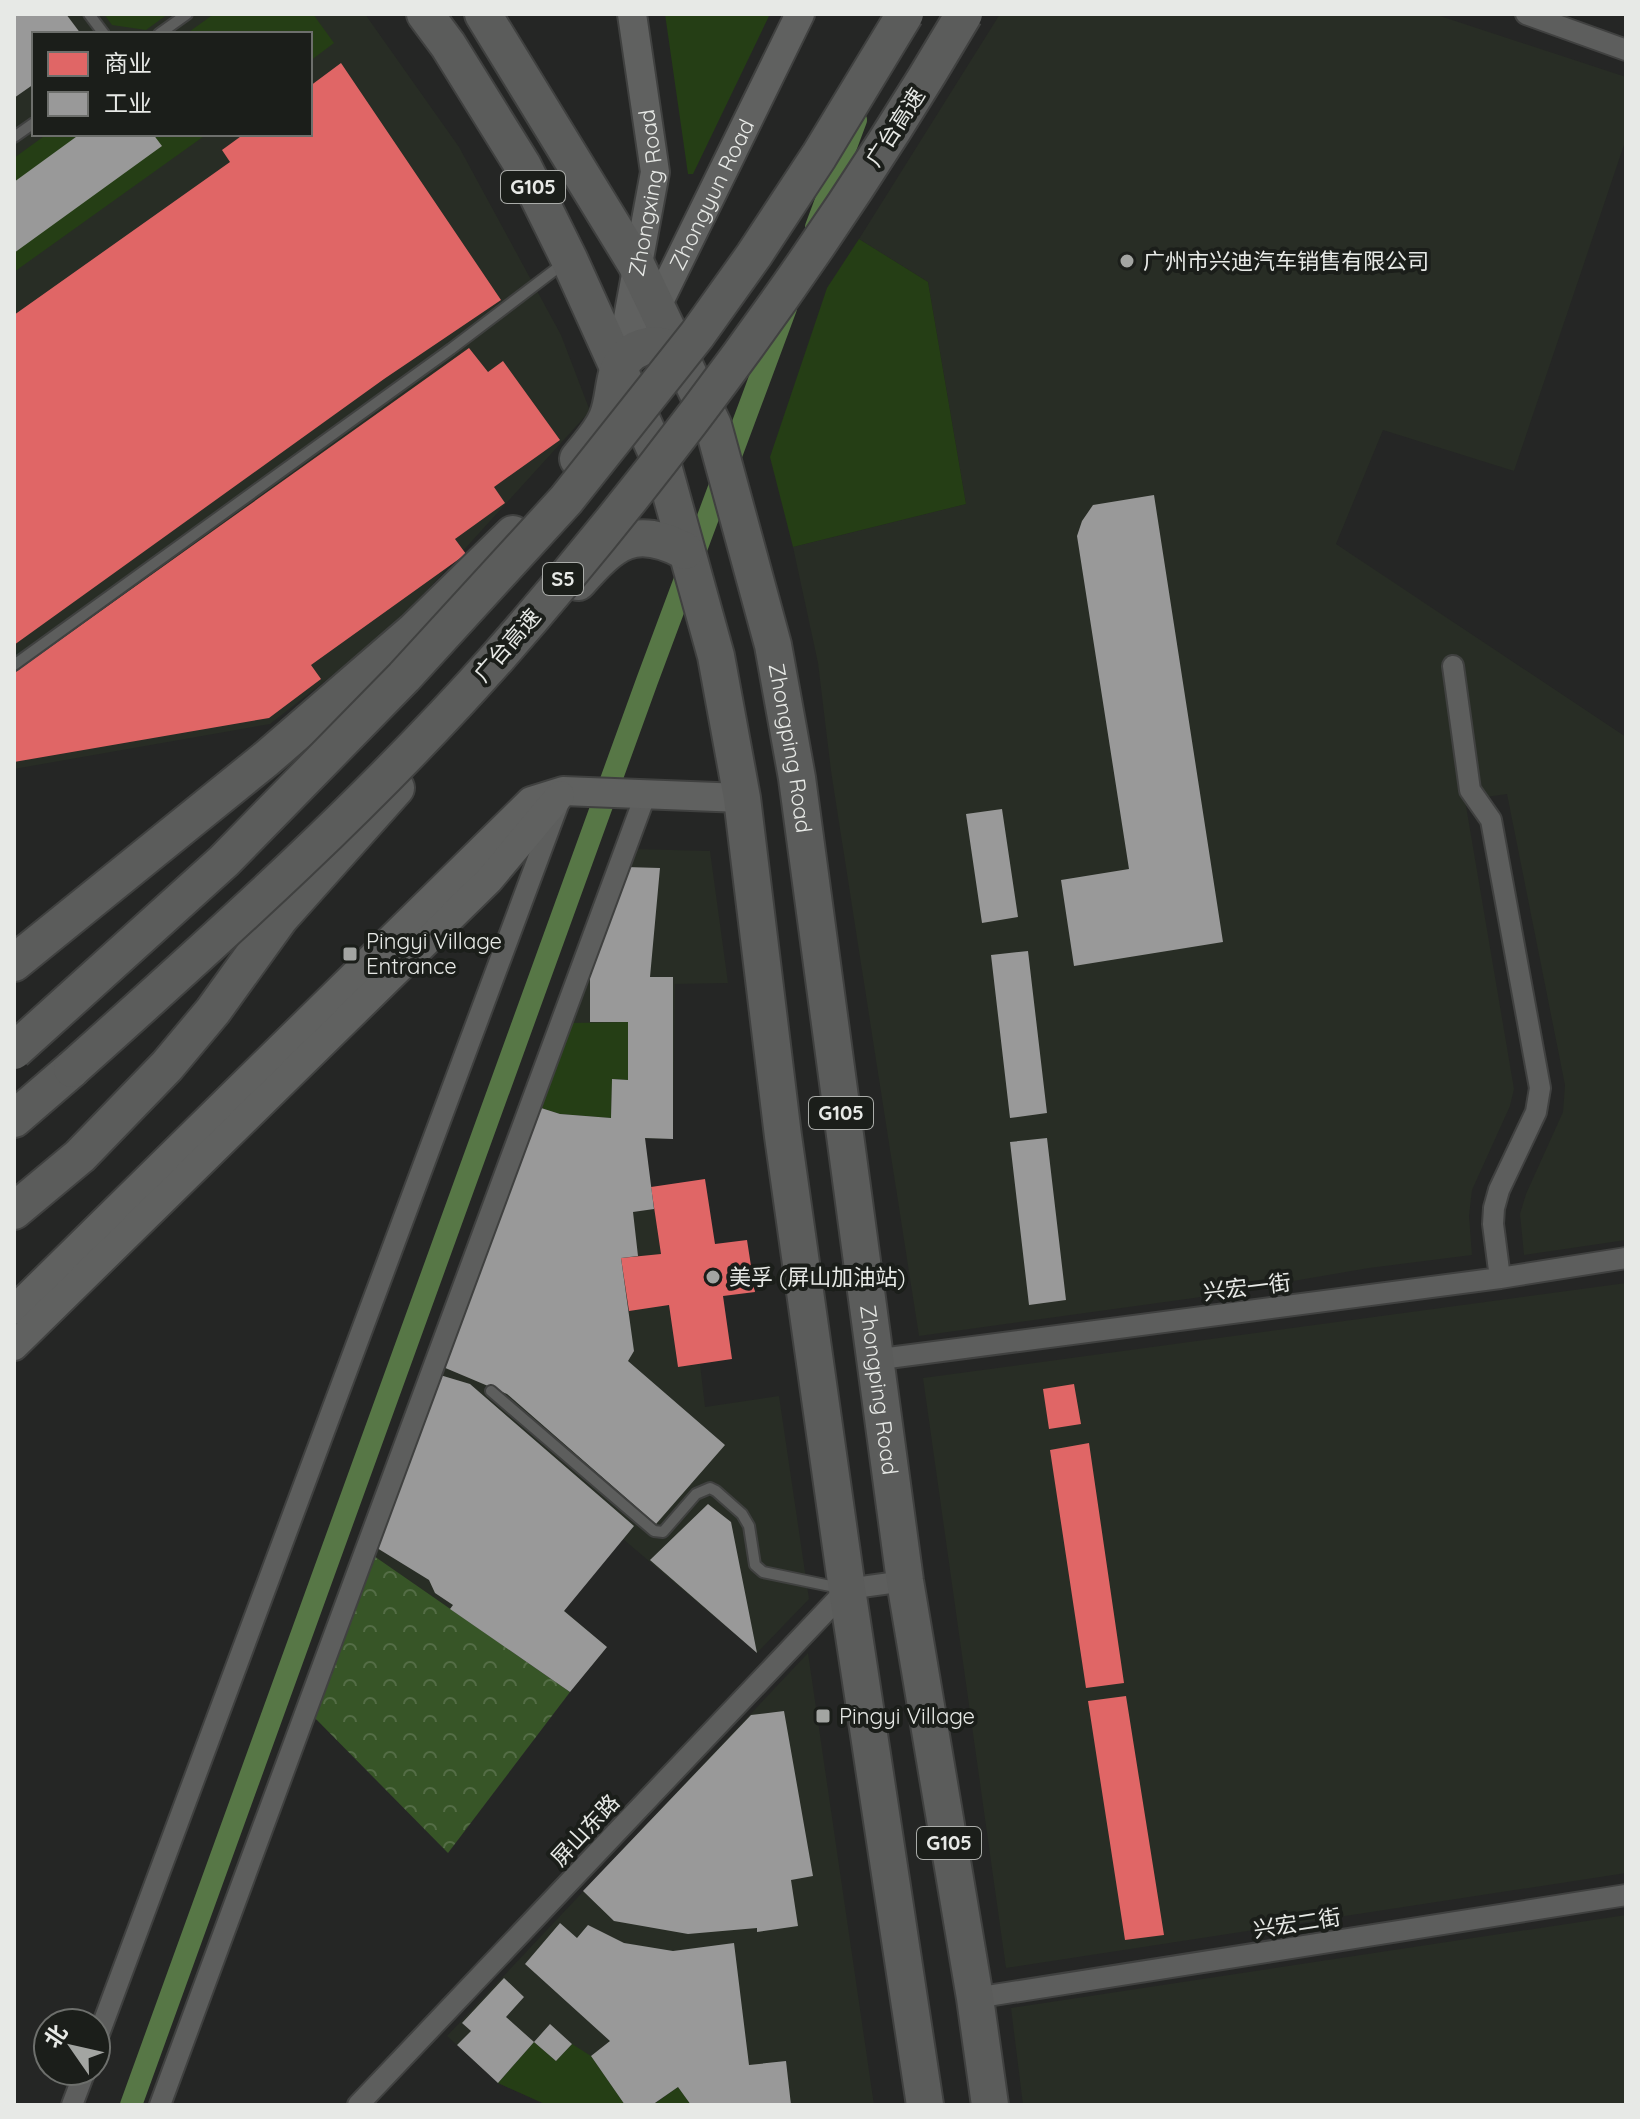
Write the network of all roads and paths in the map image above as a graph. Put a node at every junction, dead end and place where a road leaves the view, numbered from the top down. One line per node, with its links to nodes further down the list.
1 (89, 14): 10 (lane)
2 (187, 14): 11 (lane)
3 (425, 14): 15 (highway, G105)
4 (483, 14): 16 (highway, G105)
5 (632, 14): 16 (street, Zhongxing Road)
6 (800, 14): 17 (street, Zhongyun Road)
7 (905, 14): 27 (highway, S5, bridge)
8 (964, 14): 28 (highway, 广台高速 / S5, bridge)
9 (1526, 14): 12 (street)
10 (102, 32)
11 (162, 32)
12 (1626, 50)
13 (32, 124): 14 (lane)
14 (14, 137)
15 (569, 259): 19 (highway, G105); 21 (lane)
16 (636, 264): 17 (highway, G105); 19 (street, Zhongxing Road)
17 (658, 309): 18 (highway, Zhongping Road / G105); 19 (street, Zhongyun Road)
18 (678, 353): 19 (highway); 34 (highway, Zhongping Road / G105)
19 (618, 372): 20 (highway, G105); 26 (highway)
20 (685, 551): 25 (highway, G105); 29 (highway)
21 (14, 665)
22 (1453, 666): 31 (street)
23 (563, 791): 24 (street); 32 (street); 33 (street); 40 (street)
24 (634, 796): 25 (street); 41 (street)
25 (742, 798): 37 (highway, G105)
26 (14, 963)
27 (14, 1051)
28 (14, 1119)
29 (14, 1211)
30 (1626, 1258): 31 (street, 兴宏一街)
31 (1500, 1278): 34 (street, 兴宏一街)
32 (14, 1310)
33 (14, 1346)
34 (873, 1360): 36 (highway, Zhongping Road / G105)
35 (491, 1391): 37 (lane)
36 (905, 1581): 37 (street); 39 (highway, Zhongping Road / G105)
37 (847, 1589): 42 (street, 屏山东路); 43 (highway, G105)
38 (1626, 1895): 39 (street, 兴宏二街)
39 (975, 1998): 44 (highway, Zhongping Road / G105)
40 (109, 2007)
41 (160, 2105)
42 (358, 2105)
43 (925, 2105)
44 (990, 2105)

